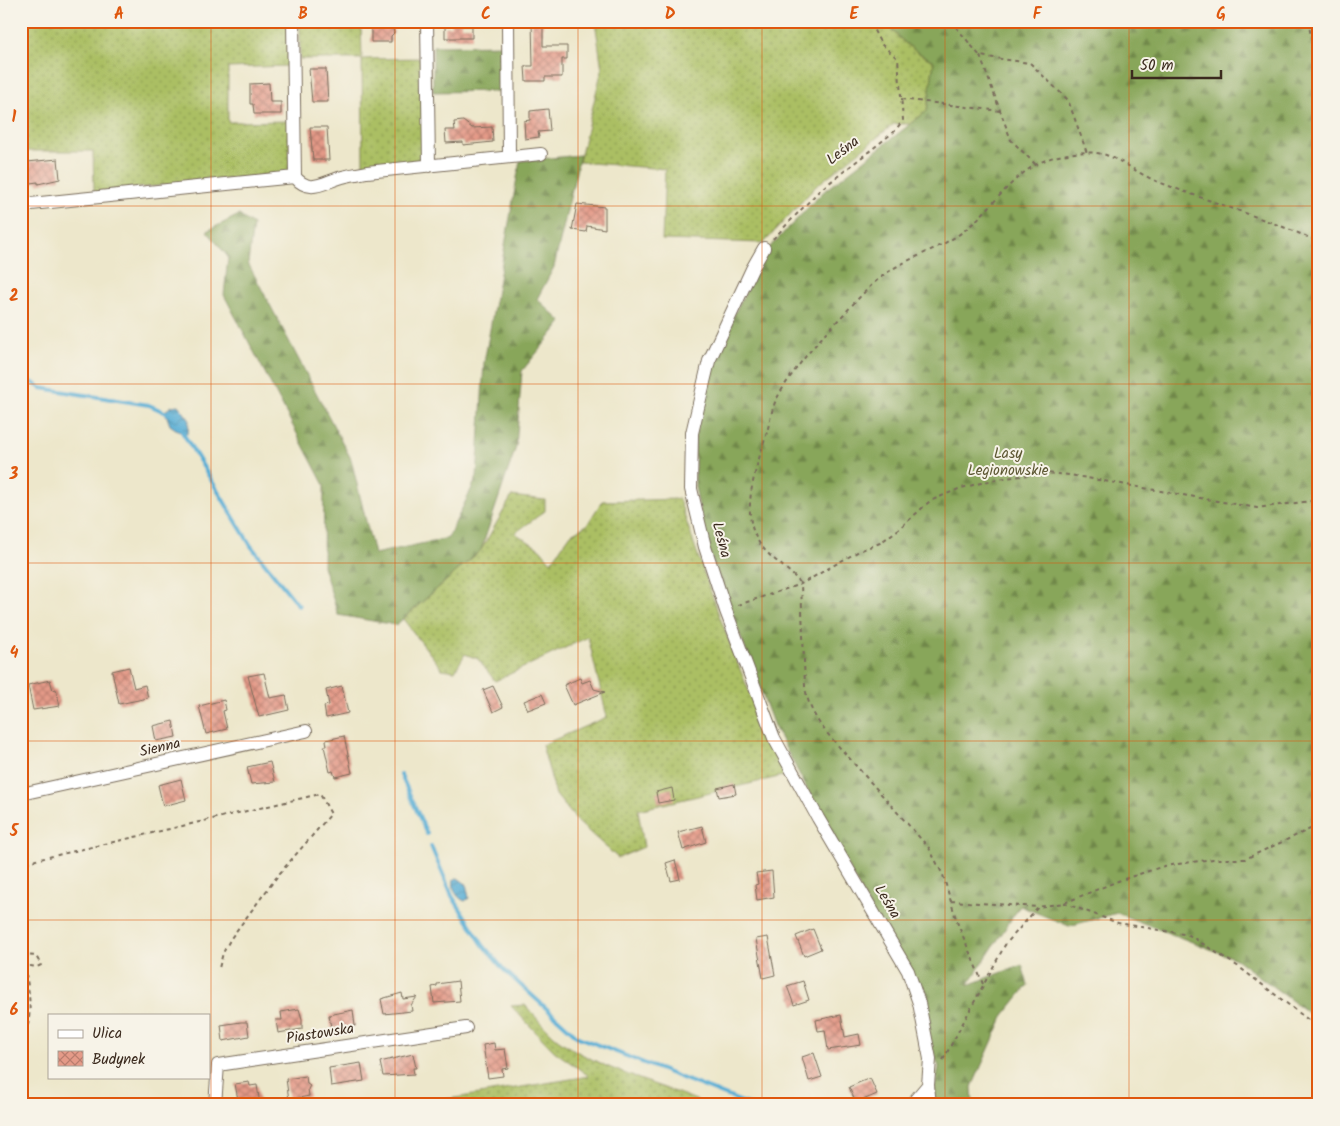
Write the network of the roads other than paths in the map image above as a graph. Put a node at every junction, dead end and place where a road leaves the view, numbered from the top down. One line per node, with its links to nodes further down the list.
1 (293, 21): 7 (street)
2 (427, 21): 6 (street)
3 (508, 21): 5 (street)
4 (541, 154): 5 (street)
5 (509, 156): 6 (street)
6 (428, 166): 7 (street)
7 (295, 177): 8 (street)
8 (21, 205)
9 (764, 248): 13 (street, Leśna)
10 (306, 731): 11 (street, Sienna)
11 (21, 794)
12 (466, 1028): 14 (street, Piastowska)
13 (928, 1085): 15 (street); 16 (street, Leśna)
14 (215, 1105)
15 (911, 1105)
16 (930, 1105)

